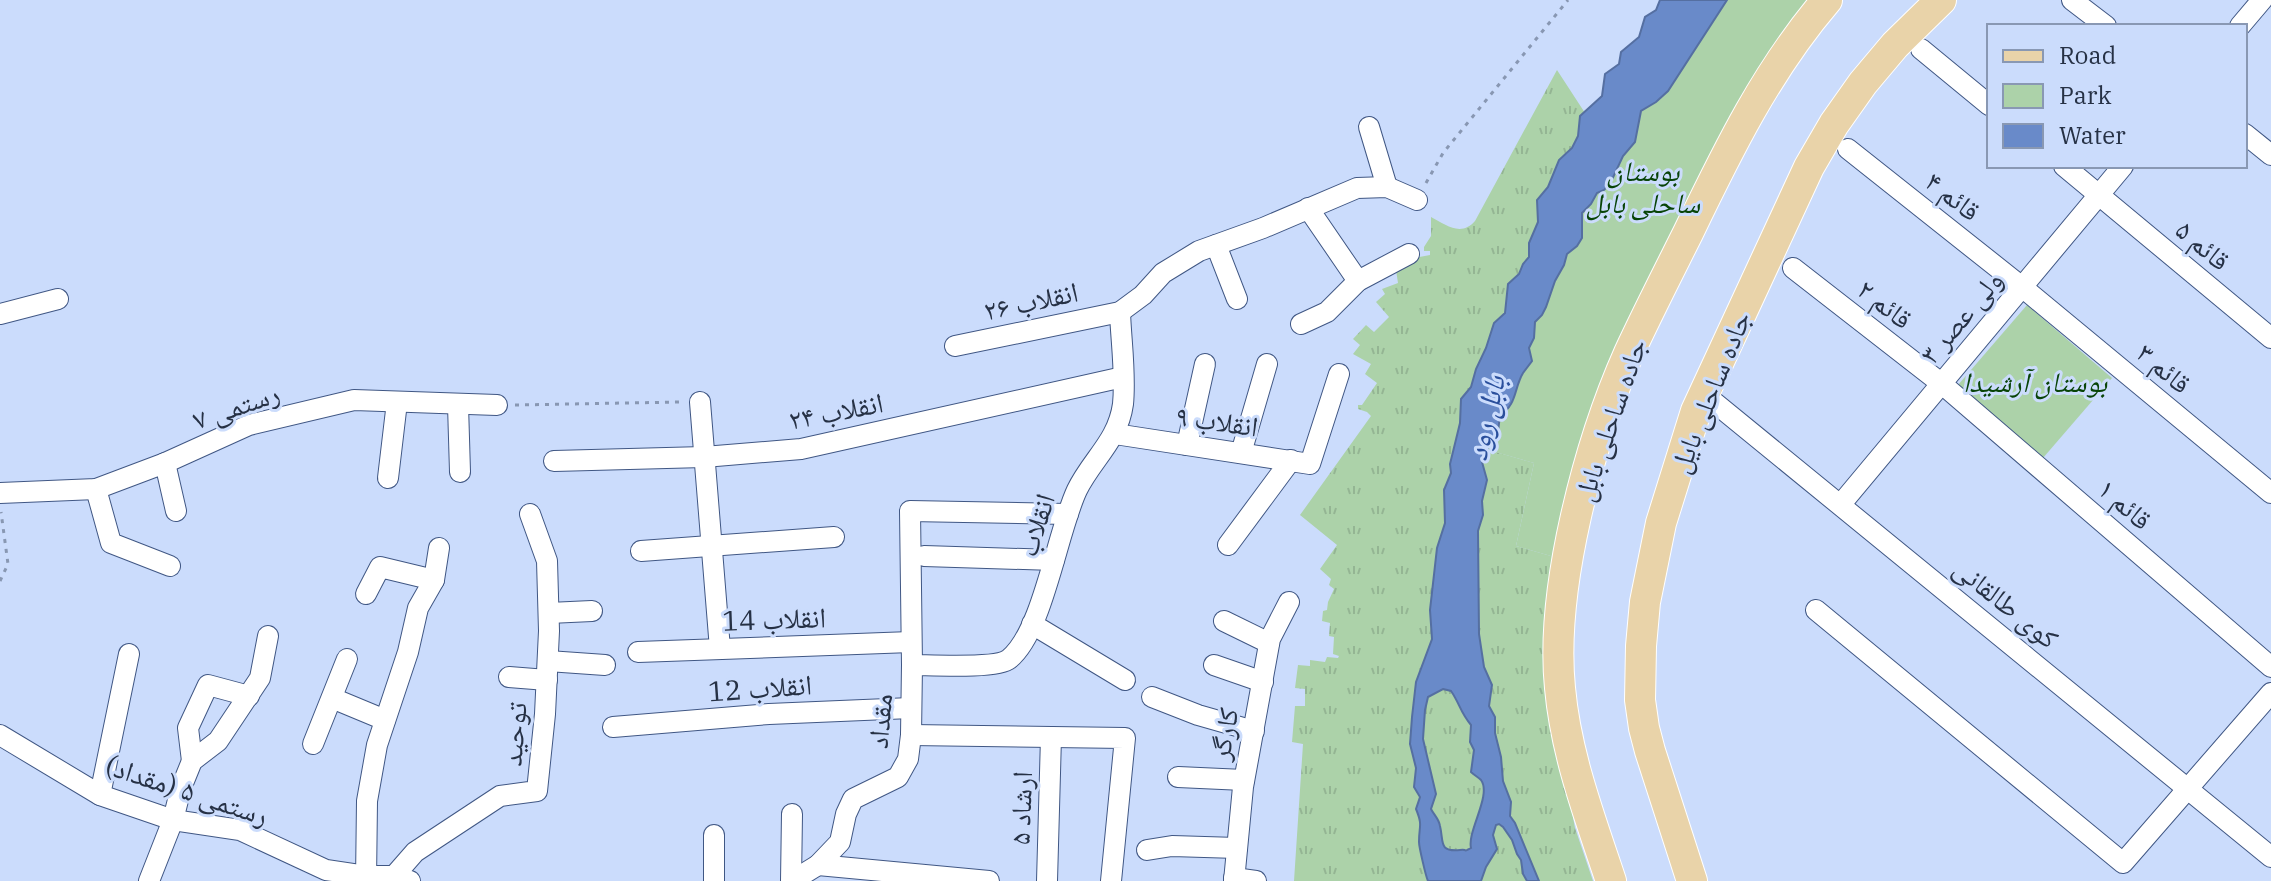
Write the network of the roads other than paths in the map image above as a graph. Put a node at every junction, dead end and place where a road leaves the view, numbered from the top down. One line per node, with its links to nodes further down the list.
1 (1827, 0): 122 (main road, جاده ساحلی بابل)
2 (1941, 0): 36 (main road, جاده ساحلی بایل)
3 (2072, 0): 5 (street)
4 (2262, 0): 6 (street)
5 (2103, 24)
6 (2242, 24)
7 (1921, 49): 8 (street)
8 (1987, 103)
9 (1369, 127): 15 (street)
10 (2247, 136): 12 (street)
11 (1848, 149): 23 (street, قائم ۴)
12 (2271, 155)
13 (2066, 168): 16 (street, قائم ۵)
14 (2121, 168): 16 (street, ولی عصر ۳)
15 (1387, 187): 17 (street); 18 (street)
16 (2099, 195): 23 (street, ولی عصر ۳); 29 (street, قائم ۵)
17 (1417, 200)
18 (1308, 208): 19 (street); 22 (street)
19 (1216, 245): 25 (street); 26 (street)
20 (1409, 254): 22 (street)
21 (1793, 268): 35 (street, قائم ۲)
22 (1358, 281): 28 (street)
23 (2022, 287): 35 (street, ولی عصر ۳); 52 (street, قائم ۳)
24 (58, 299): 27 (street)
25 (1237, 299)
26 (1120, 312): 30 (street, انقلاب ۲۶); 34 (street, انقلاب)
27 (0, 314)
28 (1301, 324)
29 (2271, 338)
30 (955, 346)
31 (1205, 364): 42 (street)
32 (1267, 364): 43 (street)
33 (1339, 374): 46 (street)
34 (1123, 377): 41 (street, انقلاب); 44 (street, انقلاب ۲۴)
35 (1942, 384): 53 (street, ولی عصر ۳); 83 (street, قائم ۱)
36 (1704, 394): 53 (street, کوی طالقانی); 123 (main road, جاده ساحلی بایل)
37 (397, 402): 39 (street, رستمی ۷); 47 (street, رستمی ۷); 49 (street)
38 (700, 402): 44 (street)
39 (458, 405): 40 (street, رستمی ۷); 48 (street)
40 (497, 405)
41 (1115, 434): 42 (street, انقلاب ۹); 56 (street, انقلاب)
42 (1187, 445): 43 (street, انقلاب ۹)
43 (1241, 453): 46 (street, انقلاب ۹)
44 (704, 457): 45 (street, انقلاب ۲۴); 58 (street)
45 (554, 461)
46 (1301, 462): 59 (street)
47 (165, 463): 50 (street, رستمی ۷); 54 (street)
48 (460, 472)
49 (388, 478)
50 (96, 489): 51 (street, رستمی ۷); 64 (street)
51 (0, 493)
52 (2271, 493)
53 (1841, 504): 103 (street, کوی طالقانی)
54 (176, 511)
55 (530, 514): 70 (street, توحید)
56 (1068, 514): 63 (street, انقلاب); 74 (street, مقداد)
57 (834, 537): 58 (street)
58 (711, 545): 61 (street); 76 (street)
59 (1228, 545)
60 (439, 548): 65 (street)
61 (641, 551)
62 (924, 556): 63 (street)
63 (1054, 560): 72 (street, انقلاب)
64 (170, 566)
65 (434, 580): 66 (street); 93 (street)
66 (366, 594)
67 (1289, 602): 75 (street, کارگر)
68 (1816, 610): 103 (street)
69 (592, 611): 70 (street)
70 (549, 613): 84 (street, توحید)
71 (1224, 621): 75 (street)
72 (1032, 624): 81 (street, انقلاب); 86 (street)
73 (268, 636): 89 (street)
74 (911, 642): 76 (street, انقلاب 14); 81 (street, مقداد)
75 (1269, 643): 87 (street, کارگر)
76 (720, 649): 77 (street, انقلاب 14)
77 (638, 652)
78 (129, 654): 104 (street)
79 (347, 659): 91 (street)
80 (605, 665): 84 (street)
81 (912, 665): 92 (street, مقداد)
82 (1214, 665): 87 (street)
83 (2271, 667)
84 (547, 670): 85 (street); 113 (street, توحید)
85 (509, 677)
86 (1125, 680)
87 (1263, 682): 95 (street, کارگر)
88 (2271, 693): 103 (street)
89 (249, 696): 100 (street); 100 (street)
90 (1152, 697): 95 (street)
91 (332, 698): 93 (street); 99 (street)
92 (911, 708): 94 (street, انقلاب 12); 97 (street, مقداد)
93 (385, 720): 112 (street)
94 (613, 727)
95 (1254, 731): 102 (street, کارگر)
96 (0, 735): 104 (street, رستمی ۵ (مقداد))
97 (911, 735): 98 (street); 111 (street, مقداد)
98 (1051, 737): 119 (street, ارشاد ۵); 120 (street)
99 (313, 744)
100 (192, 761): 106 (street)
101 (1178, 777): 102 (street)
102 (1244, 780): 108 (street, کارگر)
103 (2188, 790): 110 (street, کوی طالقانی)
104 (100, 795): 106 (street, رستمی ۵ (مقداد))
105 (792, 814): 117 (street)
106 (173, 820): 112 (street, رستمی ۵ (مقداد)); 115 (street)
107 (714, 835): 116 (street)
108 (1237, 848): 109 (street); 114 (street, کارگر)
109 (1147, 850)
110 (2271, 857)
111 (818, 865): 117 (street, مقداد); 118 (street)
112 (366, 878): 113 (street, رستمی ۵ (مقداد))
113 (402, 878)
114 (1234, 880): 121 (street)
115 (149, 881)
116 (714, 881)
117 (792, 881)
118 (989, 881)
119 (1047, 881)
120 (1111, 881)
121 (1256, 881)
122 (1611, 881)
123 (1692, 881)

